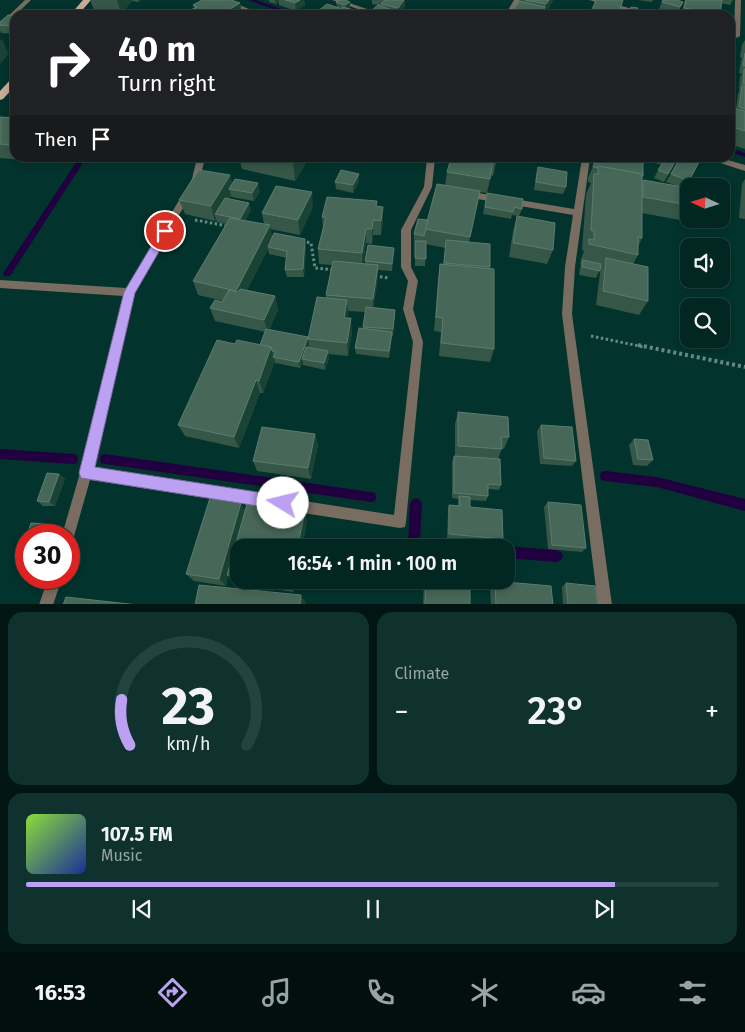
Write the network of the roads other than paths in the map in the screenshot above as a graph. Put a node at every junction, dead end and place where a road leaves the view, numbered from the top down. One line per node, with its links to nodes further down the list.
1 (28, 0): 7 (street)
2 (87, 0): 8 (main road)
3 (221, 0): 9 (street)
4 (335, 0): 10 (street)
5 (592, 0): 11 (street)
6 (738, 0): 13 (street)
7 (18, 10)
8 (78, 10)
9 (248, 10)
10 (366, 10)
11 (632, 10)
12 (10, 18): 14 (street)
13 (735, 27)
14 (0, 28)
15 (10, 86): 16 (main road)
16 (0, 97)
17 (200, 162): 25 (street)
18 (431, 162): 26 (street)
19 (585, 162): 23 (street)
20 (726, 162): 21 (street)
21 (745, 168)
22 (456, 192): 23 (street)
23 (578, 213): 30 (street)
24 (0, 284): 25 (street)
25 (130, 292): 26 (street)
26 (86, 473): 27 (street)
27 (71, 524)
28 (51, 589): 29 (street)
29 (46, 604)
30 (605, 604)

